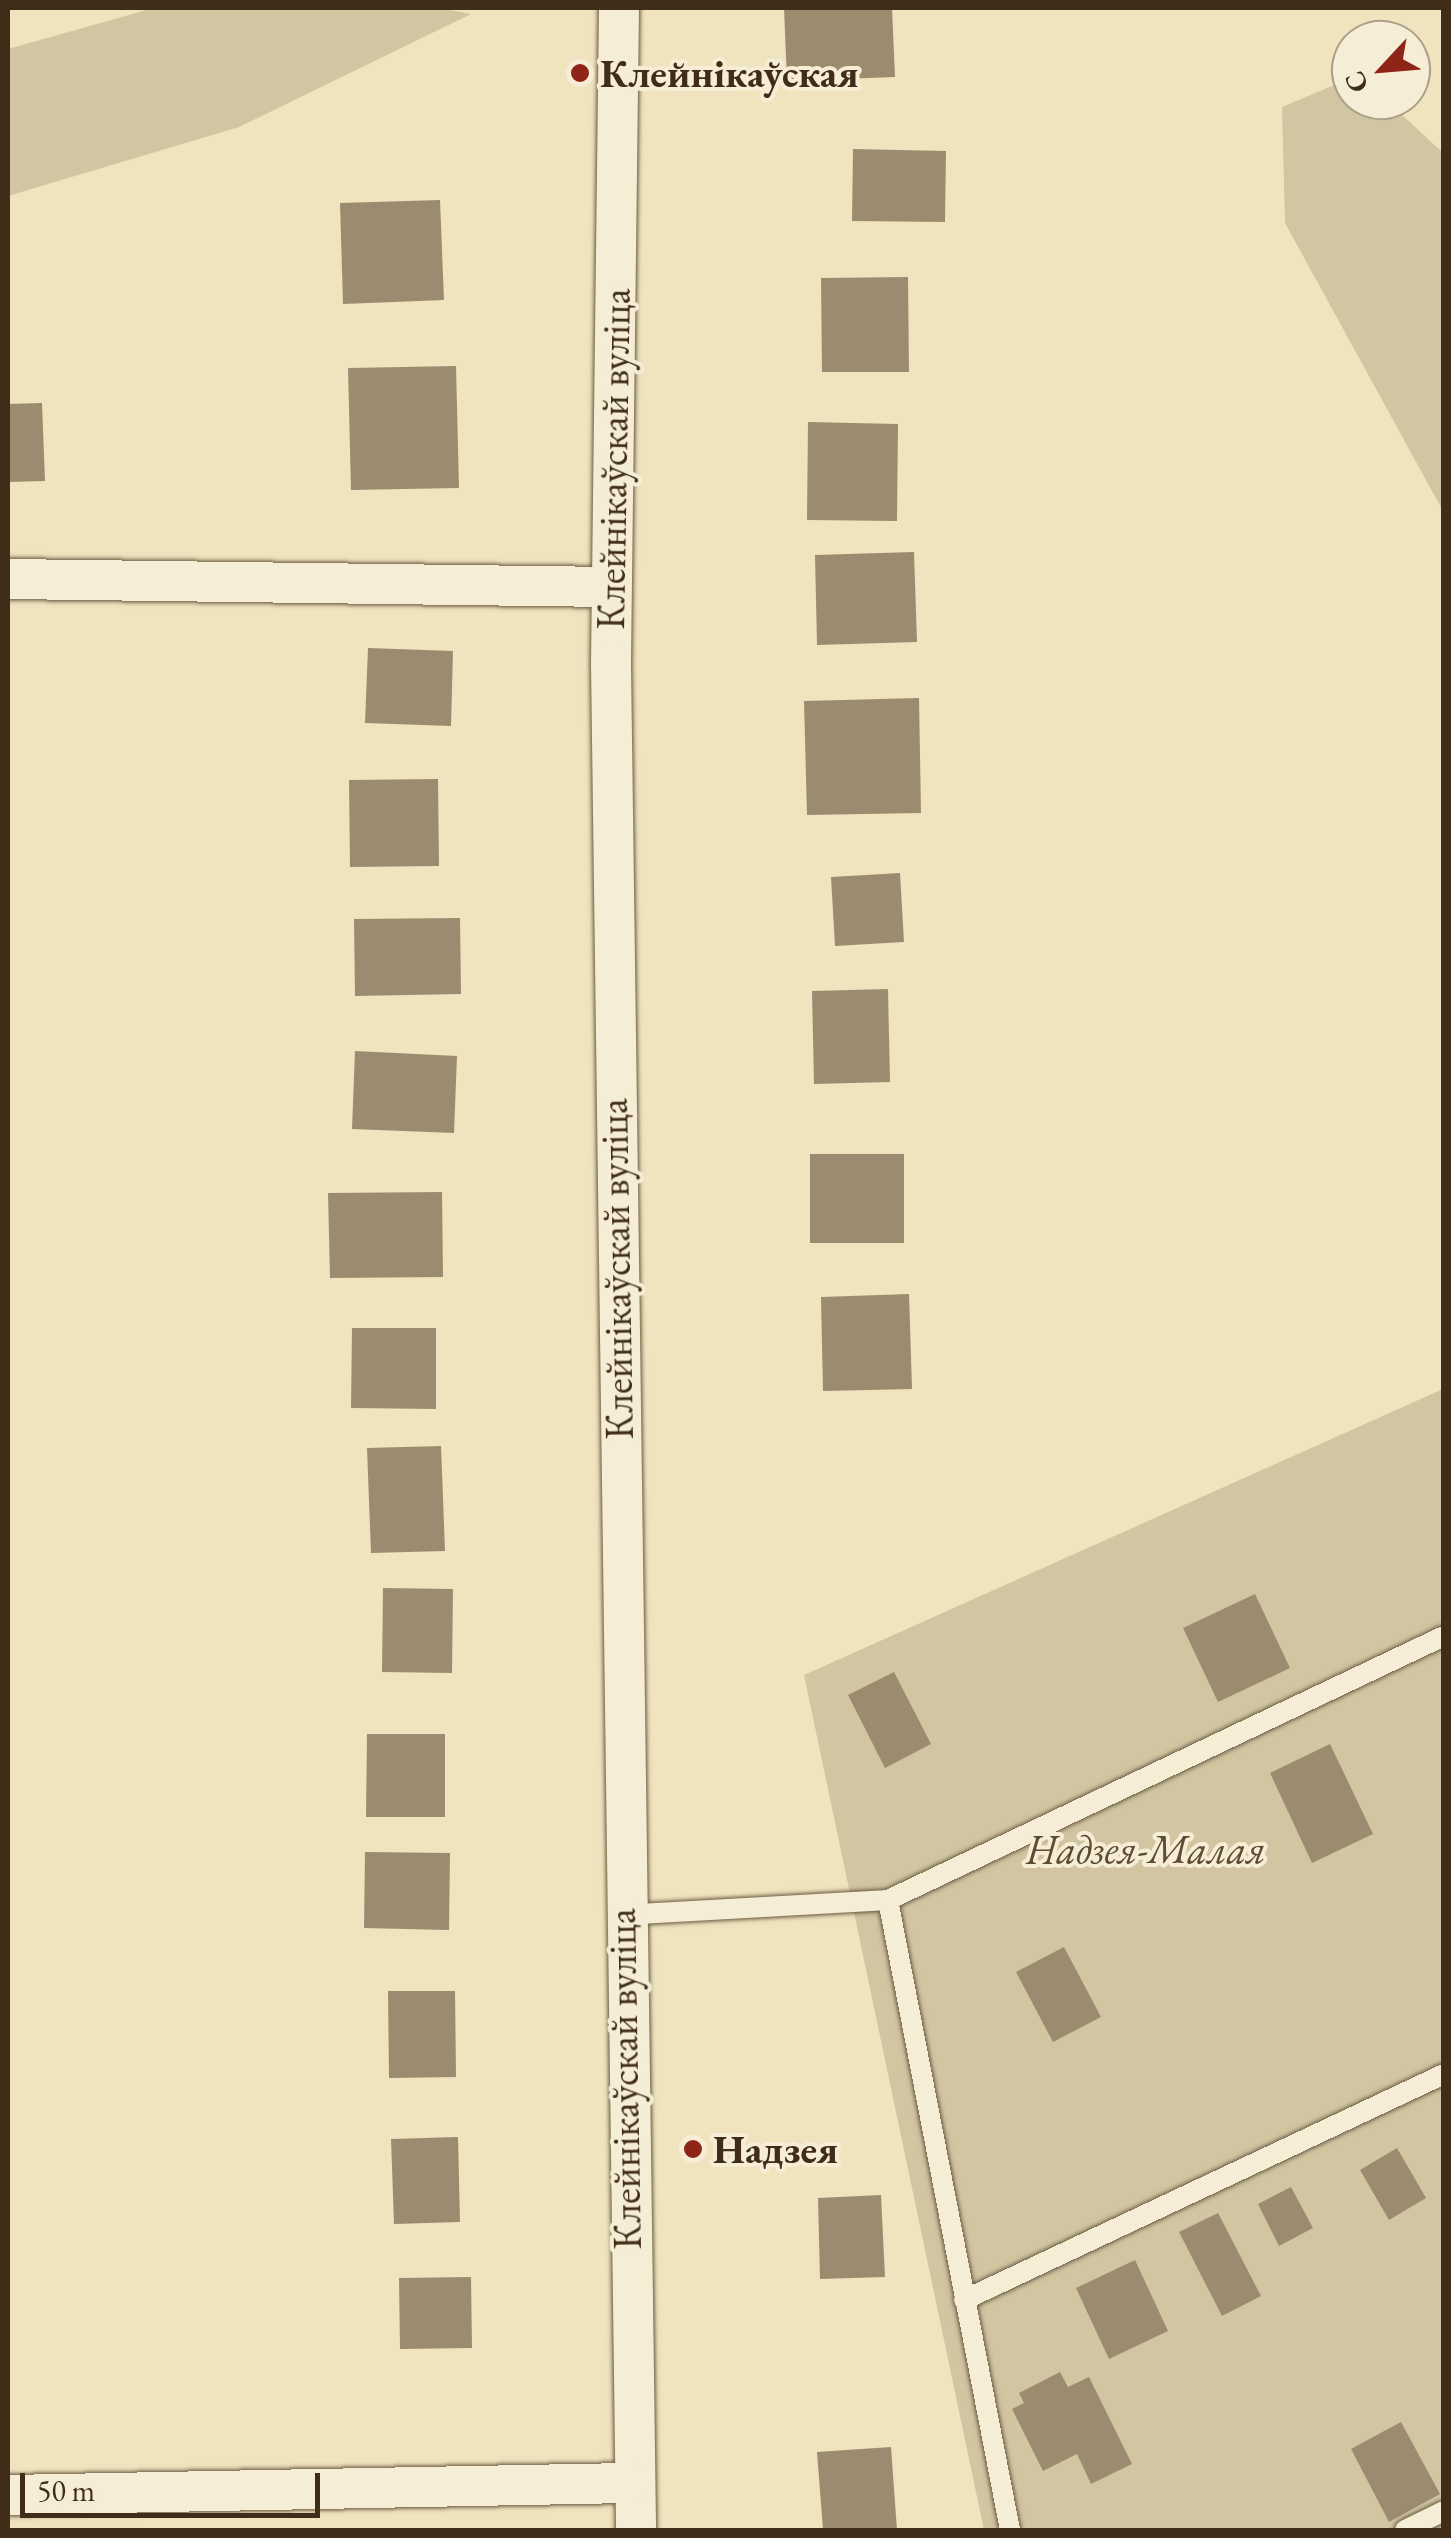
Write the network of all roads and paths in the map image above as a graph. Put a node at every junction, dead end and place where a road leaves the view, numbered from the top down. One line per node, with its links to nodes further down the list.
1 (619, 8): 3 (street, Клейнікаўскай вуліца)
2 (8, 579): 3 (street)
3 (611, 587): 6 (street, Клейнікаўскай вуліца)
4 (1444, 1636): 5 (lane)
5 (888, 1900): 6 (lane); 8 (lane)
6 (622, 1915): 9 (street, Клейнікаўскай вуліца)
7 (1444, 2074): 8 (lane)
8 (964, 2300): 13 (lane)
9 (629, 2483): 10 (street); 12 (street, Клейнікаўскай вуліца)
10 (8, 2495)
11 (1444, 2511): 14 (lane)
12 (636, 2530)
13 (1010, 2530)
14 (1405, 2530)

